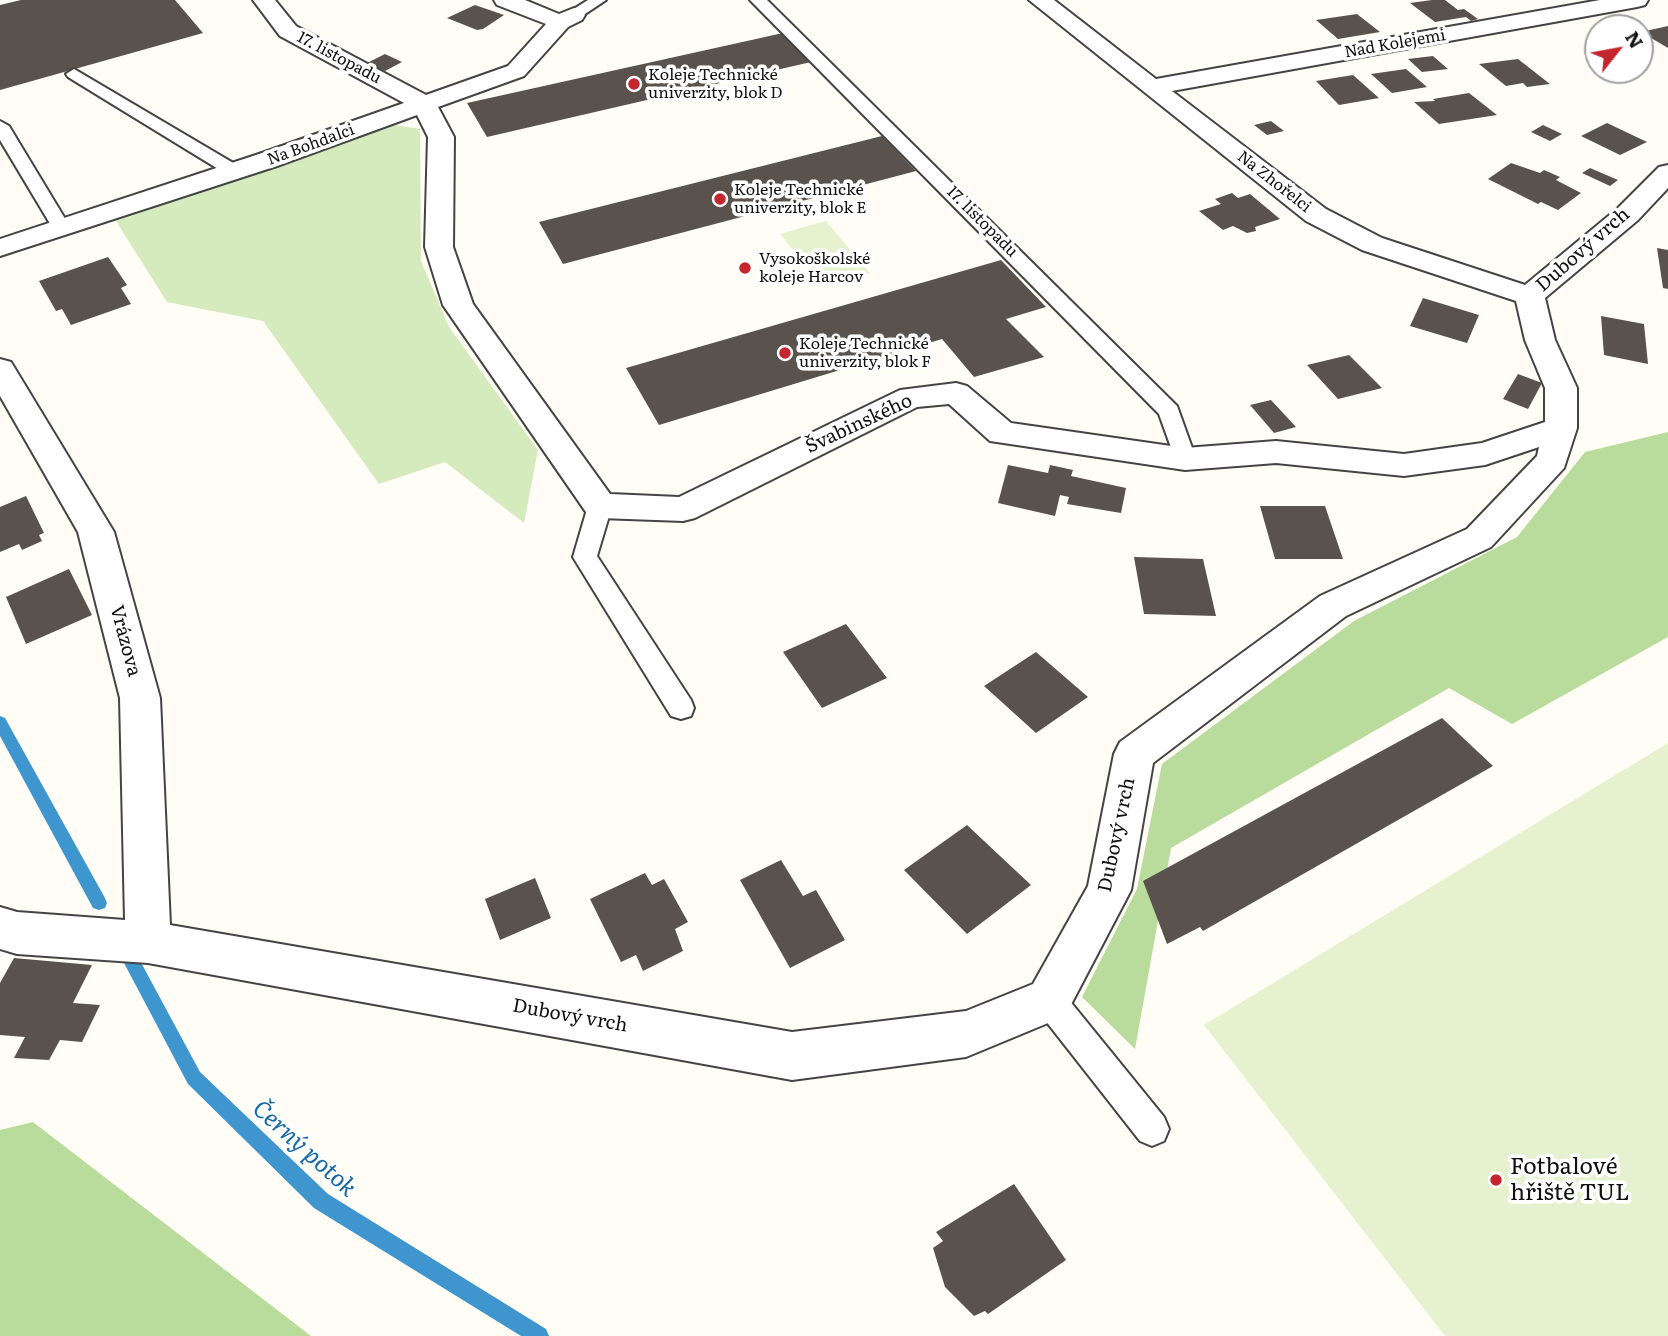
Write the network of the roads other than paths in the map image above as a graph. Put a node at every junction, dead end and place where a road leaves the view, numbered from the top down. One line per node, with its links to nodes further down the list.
1 (264, 0): 11 (street, 17. listopadu)
2 (505, 0): 8 (street)
3 (598, 0): 8 (lane, Na Bohdalci)
4 (758, 0): 20 (lane, 17. listopadu)
5 (1079, 0): 7 (street)
6 (1649, 2): 10 (street, Nad Kolejemi)
7 (1045, 4): 10 (street, Na Zhořelci)
8 (567, 18): 11 (street, Na Bohdalci)
9 (74, 74): 13 (lane)
10 (1152, 87): 17 (street, Na Zhořelci)
11 (424, 104): 13 (street, Na Bohdalci); 21 (street)
12 (0, 126): 15 (lane)
13 (234, 171): 15 (street, Na Bohdalci)
14 (1668, 173): 17 (street, Dubový vrch)
15 (61, 228): 16 (street, Na Bohdalci)
16 (0, 248)
17 (1530, 296): 19 (street, Dubový vrch)
18 (0, 369): 24 (street, Vrázova)
19 (1561, 428): 20 (street, Švabinského); 25 (street, Dubový vrch)
20 (1185, 459): 21 (street, Švabinského)
21 (600, 506): 22 (lane)
22 (681, 708)
23 (0, 928): 24 (street, Dubový vrch)
24 (148, 942): 25 (street, Dubový vrch)
25 (1049, 1000): 26 (lane)
26 (1152, 1129)

